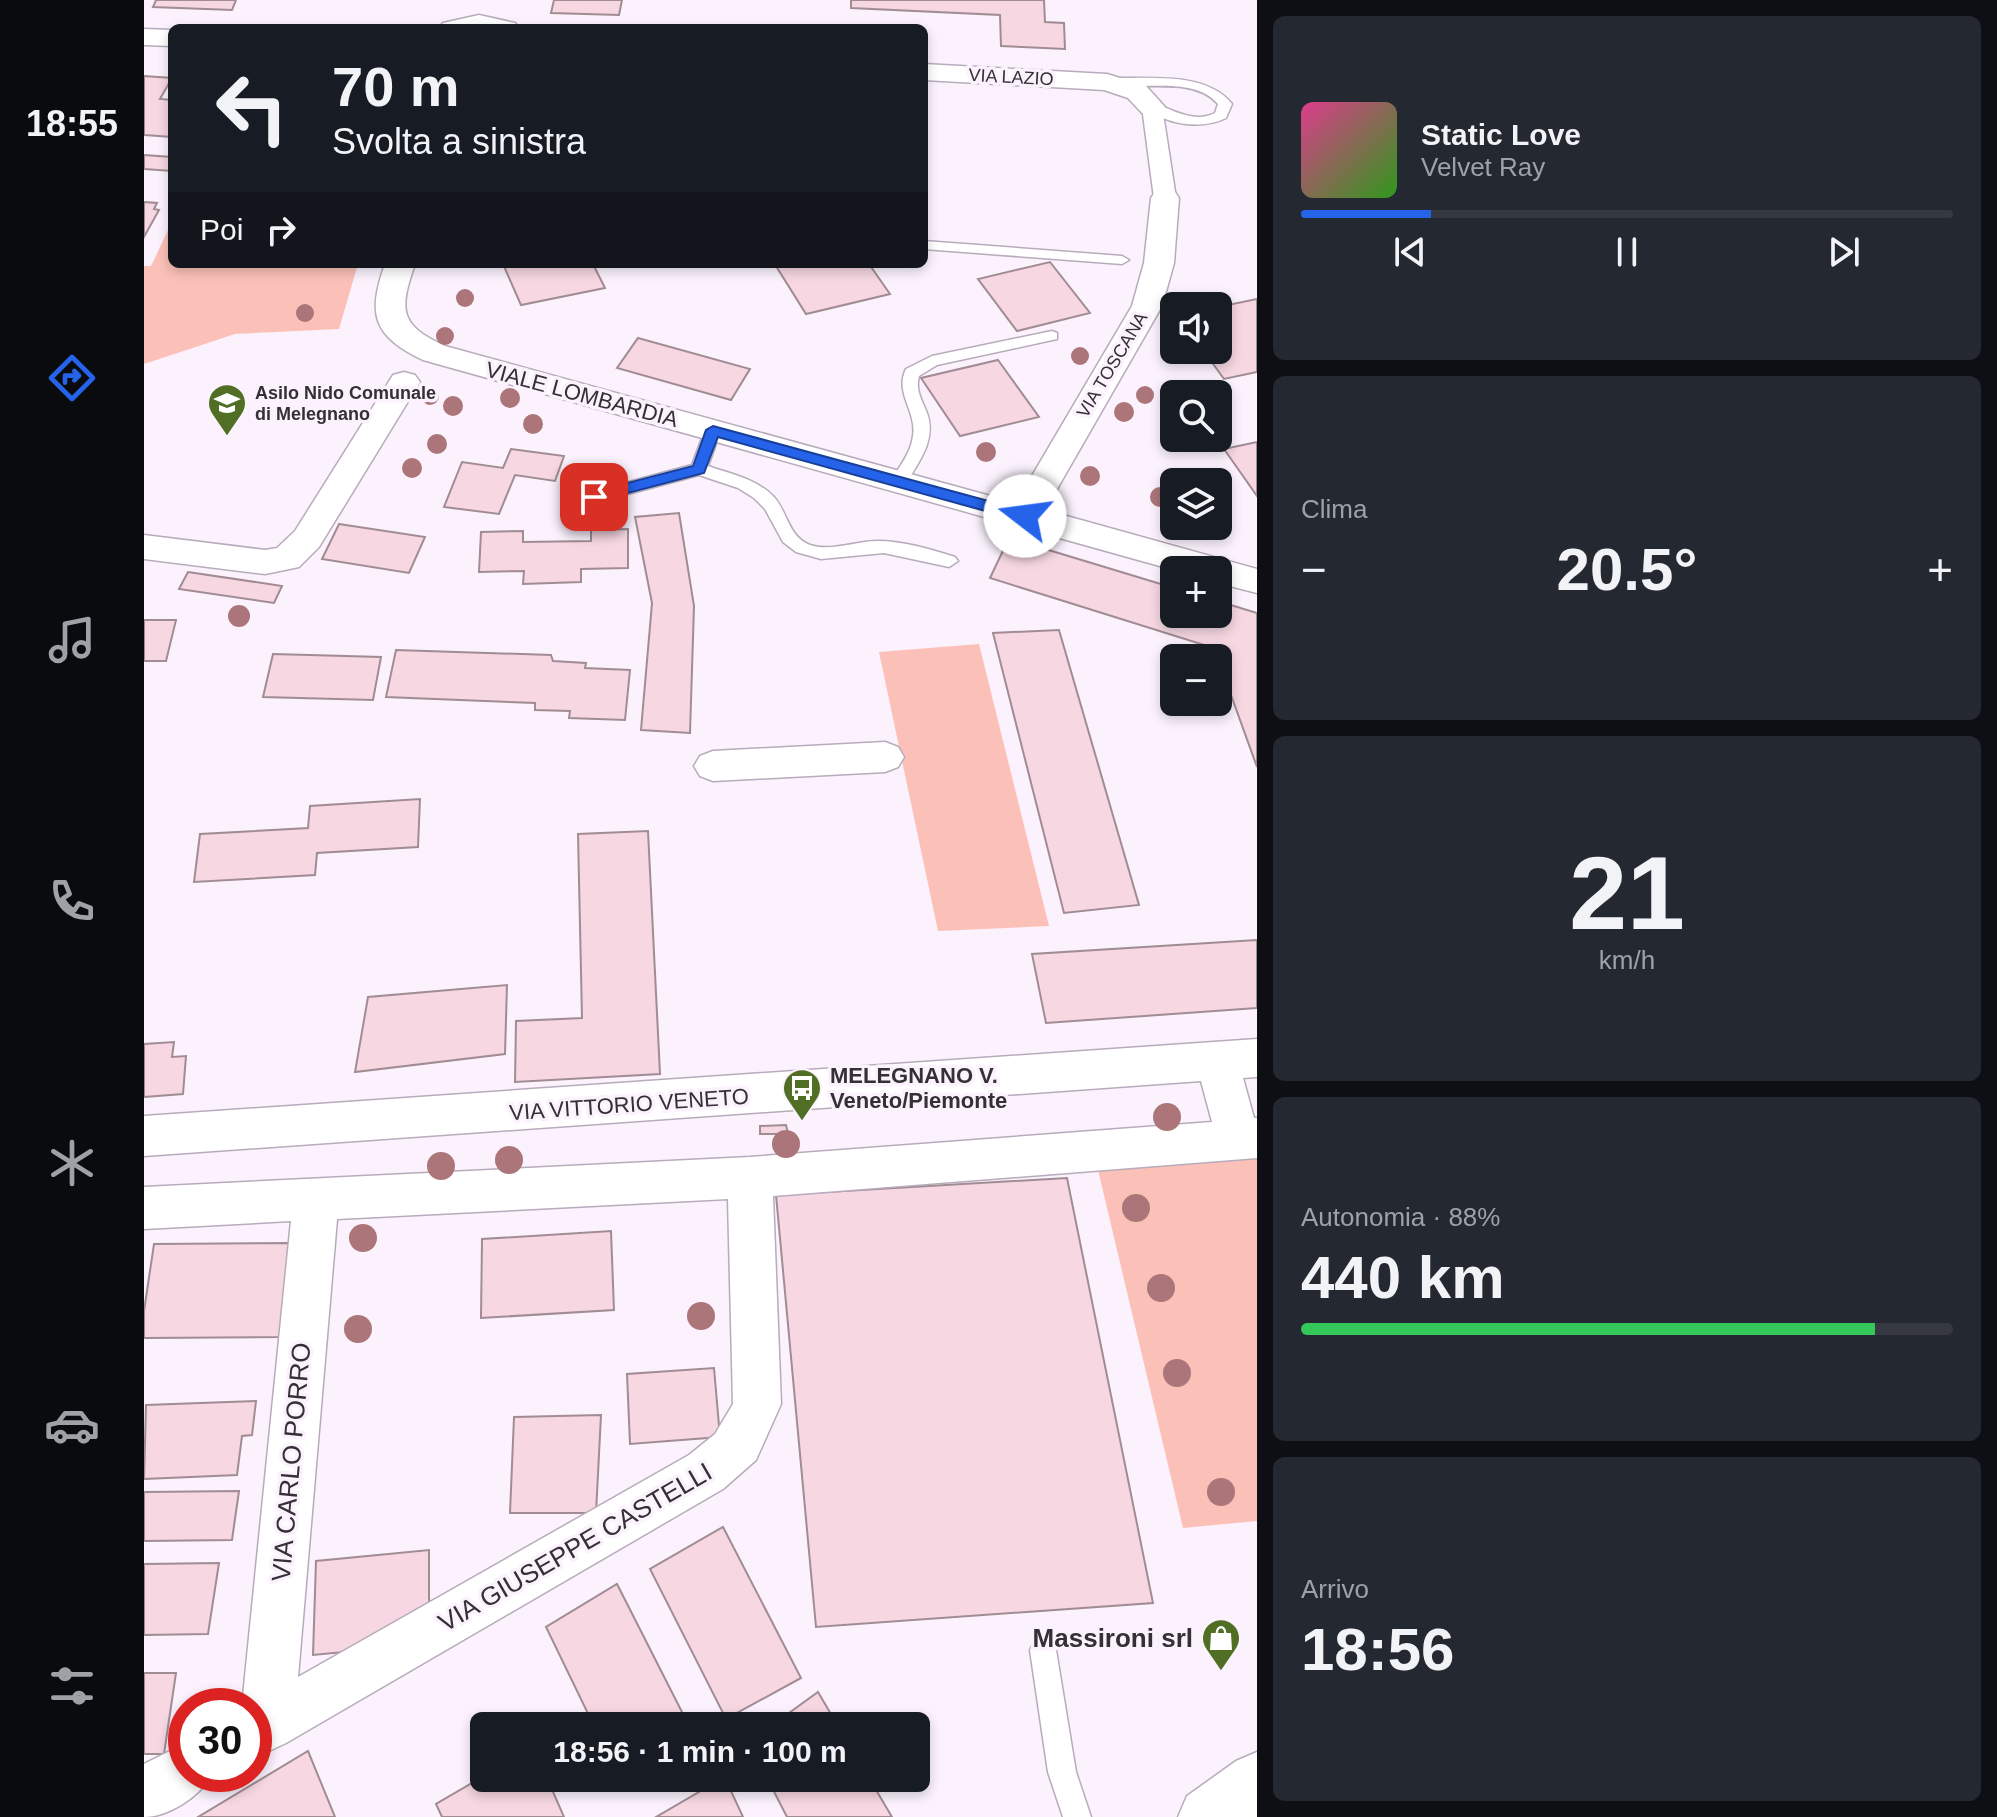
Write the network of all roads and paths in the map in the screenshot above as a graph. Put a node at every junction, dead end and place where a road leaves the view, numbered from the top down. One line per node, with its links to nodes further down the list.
1 (489, 0): 2 (street); 3 (street)
2 (458, 24)
3 (503, 24)
4 (144, 37): 5 (street)
5 (168, 38)
6 (928, 72): 7 (street, VIA LAZIO)
7 (1097, 82): 8 (street, VIA LAZIO); 8 (lane, VIA LAZIO)
8 (1152, 107): 9 (street, VIA TOSCANA)
9 (1165, 198): 19 (street, VIA TOSCANA)
10 (928, 245): 11 (lane)
11 (1122, 260)
12 (398, 268): 15 (street, VIALE LOMBARDIA)
13 (1052, 336): 17 (lane)
14 (404, 382): 20 (street)
15 (713, 430): 16 (lane); 17 (street, VIALE LOMBARDIA)
16 (699, 469): 18 (lane); 21 (lane)
17 (899, 481): 19 (street, VIALE LOMBARDIA)
18 (594, 497)
19 (1025, 516): 22 (street, VIALE LOMBARDIA)
20 (144, 547)
21 (949, 561)
22 (1257, 581)
23 (885, 757): 24 (street)
24 (713, 766)
25 (1237, 1060): 26 (street, VIA VITTORIO VENETO); 27 (street)
26 (144, 1136)
27 (1248, 1139): 28 (street)
28 (750, 1177): 29 (street); 33 (street, VIA GIUSEPPE CASTELLI)
29 (316, 1200): 30 (street); 32 (street, VIA CARLO PORRO)
30 (144, 1208)
31 (1043, 1650): 37 (lane)
32 (264, 1688)
33 (272, 1720)
34 (168, 1780): 36 (street)
35 (1257, 1782): 38 (street)
36 (144, 1794)
37 (1077, 1817)
38 (1208, 1817)

